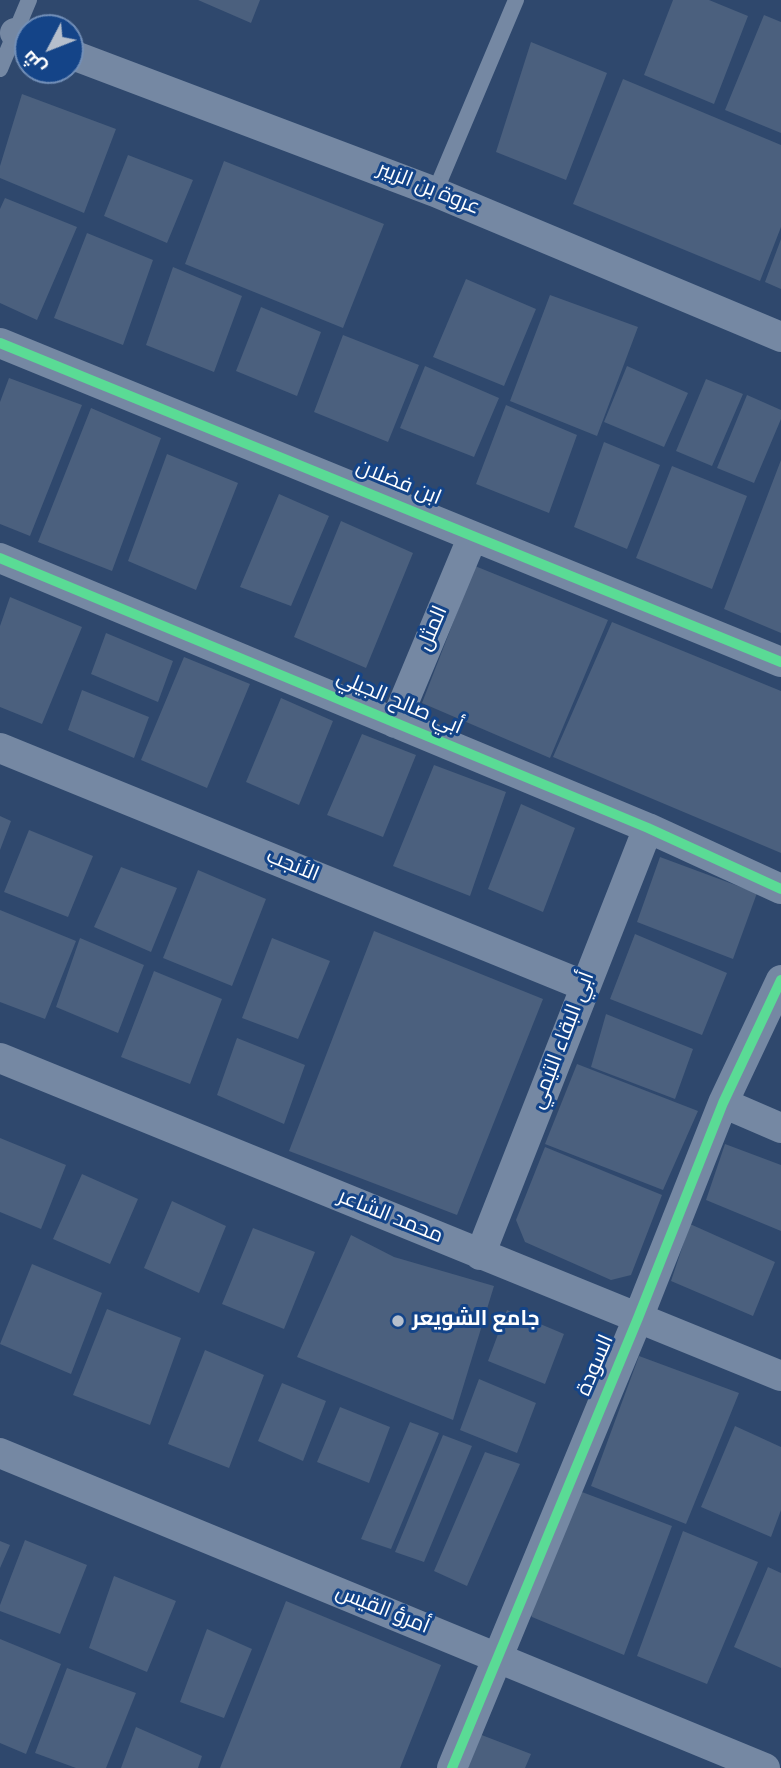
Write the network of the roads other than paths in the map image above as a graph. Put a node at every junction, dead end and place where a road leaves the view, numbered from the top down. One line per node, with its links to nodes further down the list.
1 (516, 0): 5 (lane)
2 (14, 48): 4 (lane)
3 (84, 59): 5 (street, عروة بن الزبير)
4 (0, 69)
5 (435, 192): 6 (street, عروة بن الزبير)
6 (781, 337)
7 (0, 343): 8 (street, ابن فضلان)
8 (473, 536): 10 (street, ابن فضلان); 11 (street, المثل)
9 (0, 558): 11 (street, أبي صالح الجيلي)
10 (781, 662)
11 (395, 723): 13 (street, أبي صالح الجيلي)
12 (0, 748): 16 (street, الأنجب)
13 (648, 828): 14 (street, أبي صالح الجيلي); 16 (street, أبي البقاء التيمي)
14 (781, 889)
15 (781, 980): 18 (street, السودة)
16 (585, 986): 20 (street, أبي البقاء التيمي)
17 (0, 1058): 20 (street, محمد الشاعر)
18 (723, 1103): 19 (street); 21 (street, السودة)
19 (781, 1128)
20 (480, 1255): 21 (street, محمد الشاعر)
21 (638, 1318): 22 (street, محمد الشاعر); 24 (street, السودة)
22 (781, 1376)
23 (0, 1453): 24 (street, أمرؤ القيس)
24 (496, 1658): 25 (street, السودة); 26 (street, أمرؤ القيس)
25 (452, 1768)
26 (765, 1768)

